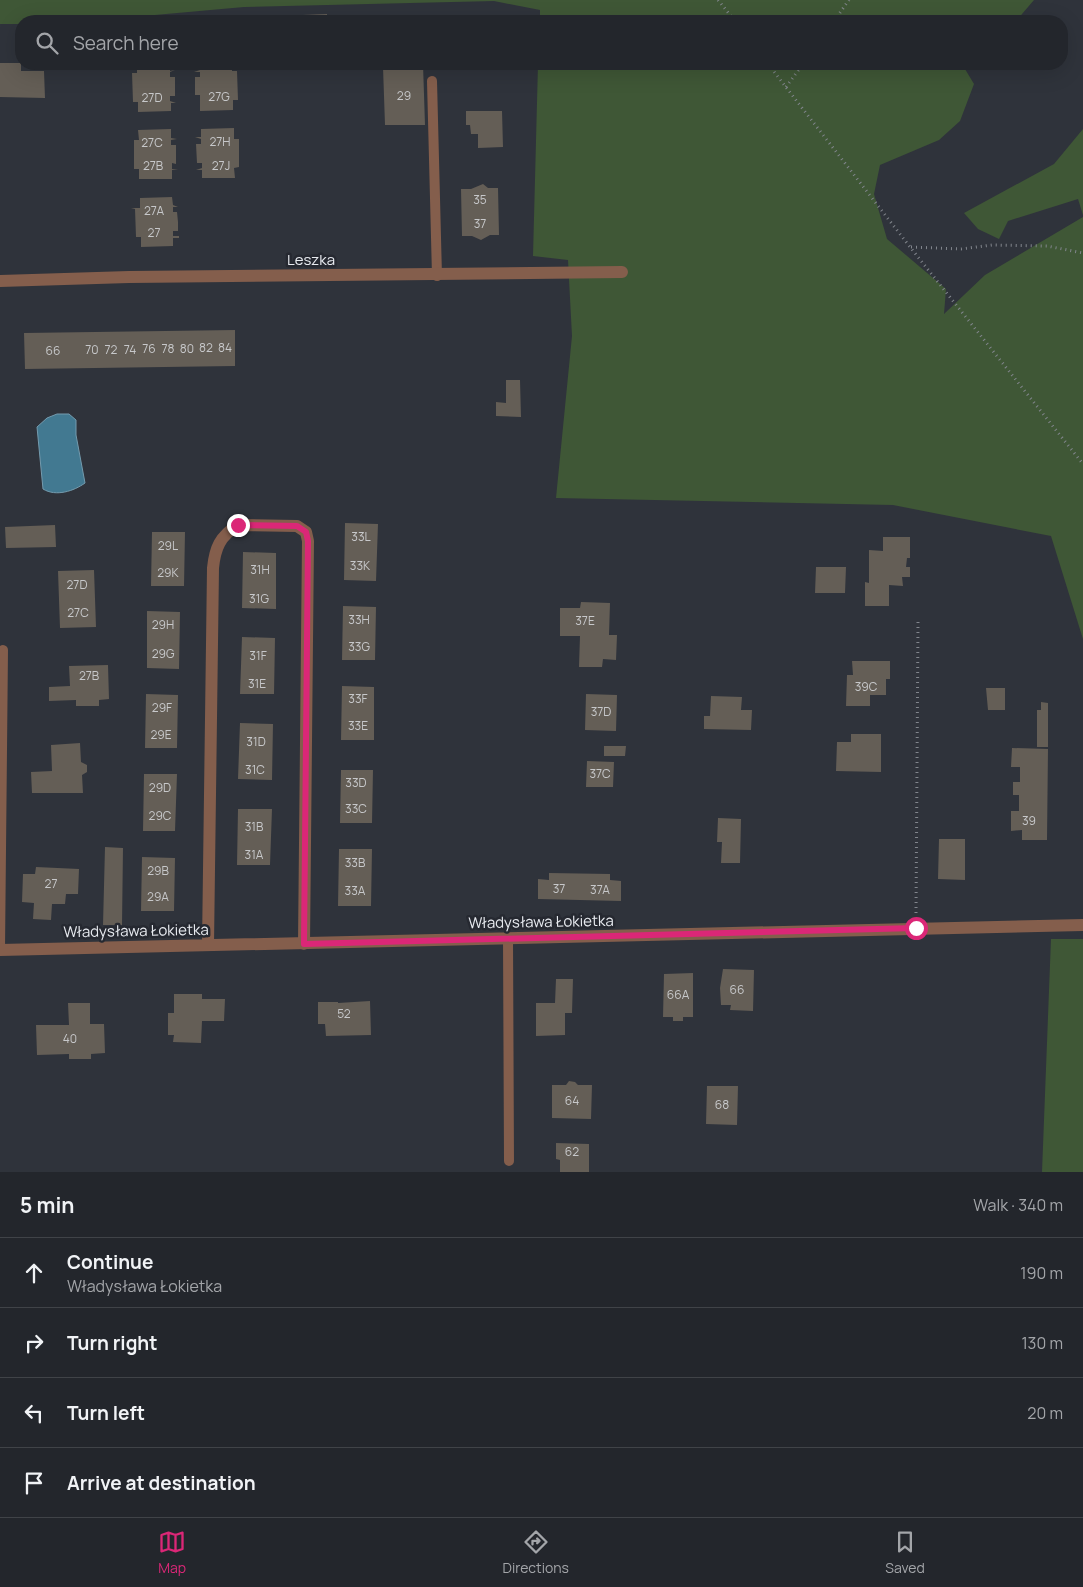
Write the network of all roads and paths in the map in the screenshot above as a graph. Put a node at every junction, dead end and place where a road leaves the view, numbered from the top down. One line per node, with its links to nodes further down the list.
1 (718, 0): 3 (path)
2 (849, 0): 4 (path)
3 (730, 15)
4 (838, 15)
5 (773, 70): 8 (path)
6 (799, 70): 8 (path)
7 (432, 81): 12 (lane)
8 (786, 87): 9 (path)
9 (910, 248): 10 (path); 14 (path)
10 (1083, 253)
11 (622, 272): 12 (street, Leszka)
12 (437, 276): 13 (street, Leszka)
13 (0, 281)
14 (1083, 464)
15 (918, 622): 18 (path)
16 (3, 650): 22 (lane)
17 (1083, 925): 18 (street, Władysława Łokietka)
18 (916, 928): 19 (street, Władysława Łokietka)
19 (508, 939): 20 (street, Władysława Łokietka); 23 (lane)
20 (304, 944): 21 (street, Władysława Łokietka); 21 (street)
21 (208, 946): 22 (street, Władysława Łokietka)
22 (0, 950)
23 (509, 1161)

